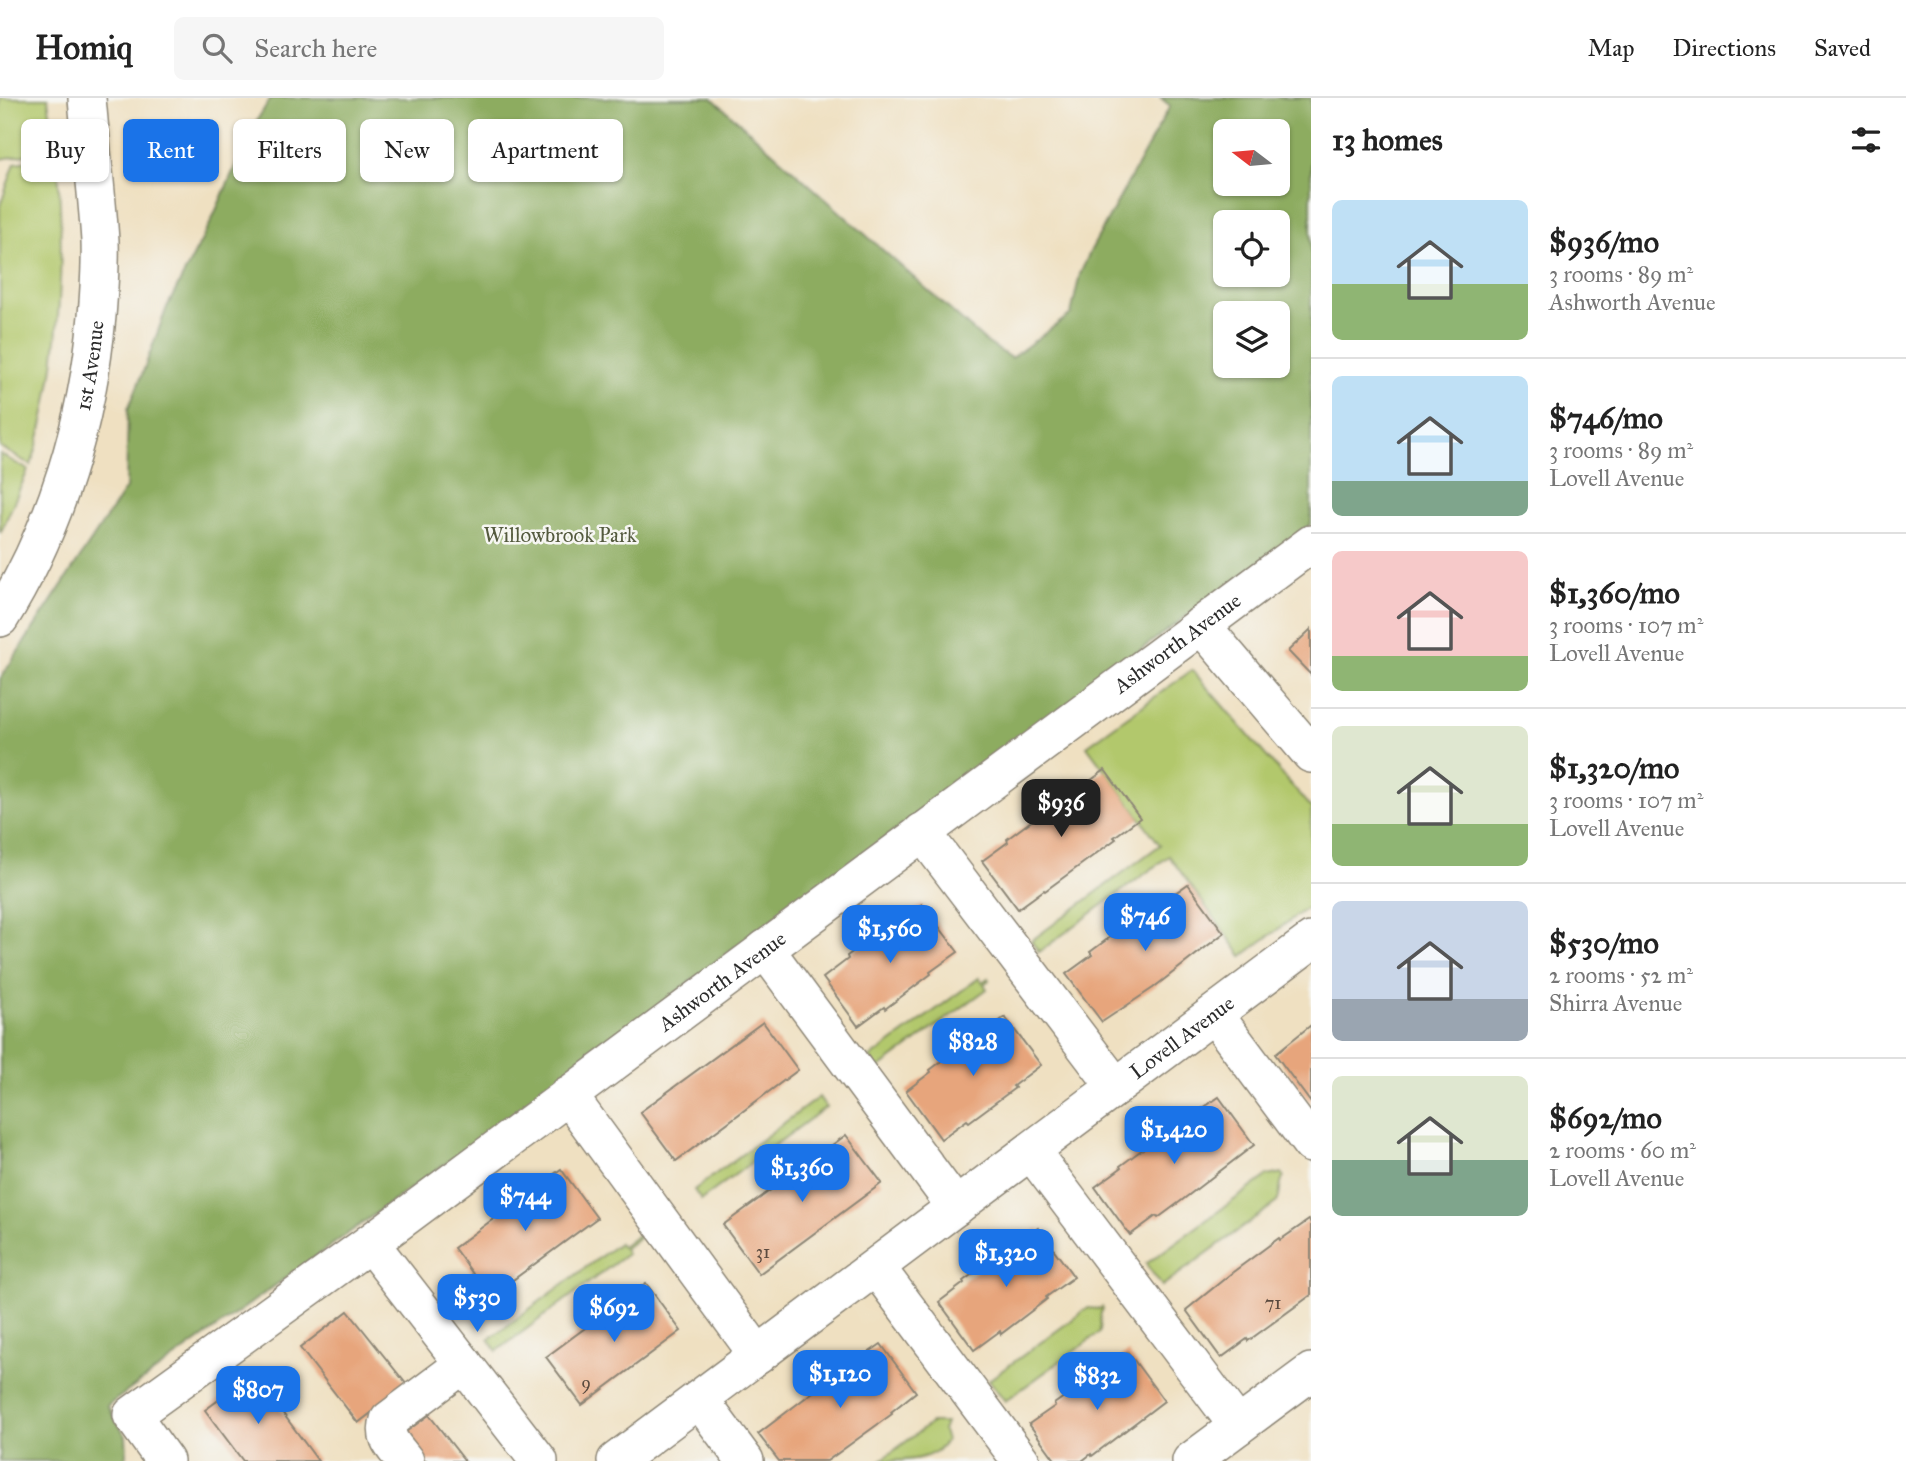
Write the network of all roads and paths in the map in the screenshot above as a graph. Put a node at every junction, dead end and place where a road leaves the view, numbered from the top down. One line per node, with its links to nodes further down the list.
1 (87, 98): 3 (street, 1st Avenue)
2 (1311, 544): 4 (street, Ashworth Avenue)
3 (0, 618)
4 (1201, 625): 5 (street); 6 (street, Ashworth Avenue)
5 (1311, 754)
6 (922, 832): 8 (street, Ashworth Avenue); 10 (street)
7 (1311, 941): 9 (street, Lovell Avenue)
8 (765, 949): 11 (street, Ashworth Avenue); 14 (street)
9 (1214, 1014): 10 (street, Lovell Avenue); 12 (street)
10 (1116, 1087): 13 (street, Lovell Avenue)
11 (568, 1095): 15 (street, Ashworth Avenue); 17 (street)
12 (1311, 1144)
13 (1031, 1151): 14 (street, Lovell Avenue); 21 (street)
14 (956, 1207): 16 (street, Lovell Avenue)
15 (370, 1243): 18 (street); 22 (street, Ashworth Avenue)
16 (876, 1267): 17 (street, Lovell Avenue); 27 (street)
17 (758, 1355): 20 (street, Lovell Avenue)
18 (464, 1364): 23 (street); 24 (street)
19 (1308, 1379): 21 (street)
20 (699, 1399): 25 (street, Lovell Avenue); 26 (street)
21 (1238, 1426): 28 (street)
22 (165, 1461)
23 (405, 1461)
24 (539, 1461)
25 (616, 1461)
26 (745, 1461)
27 (1021, 1461)
28 (1191, 1461)

